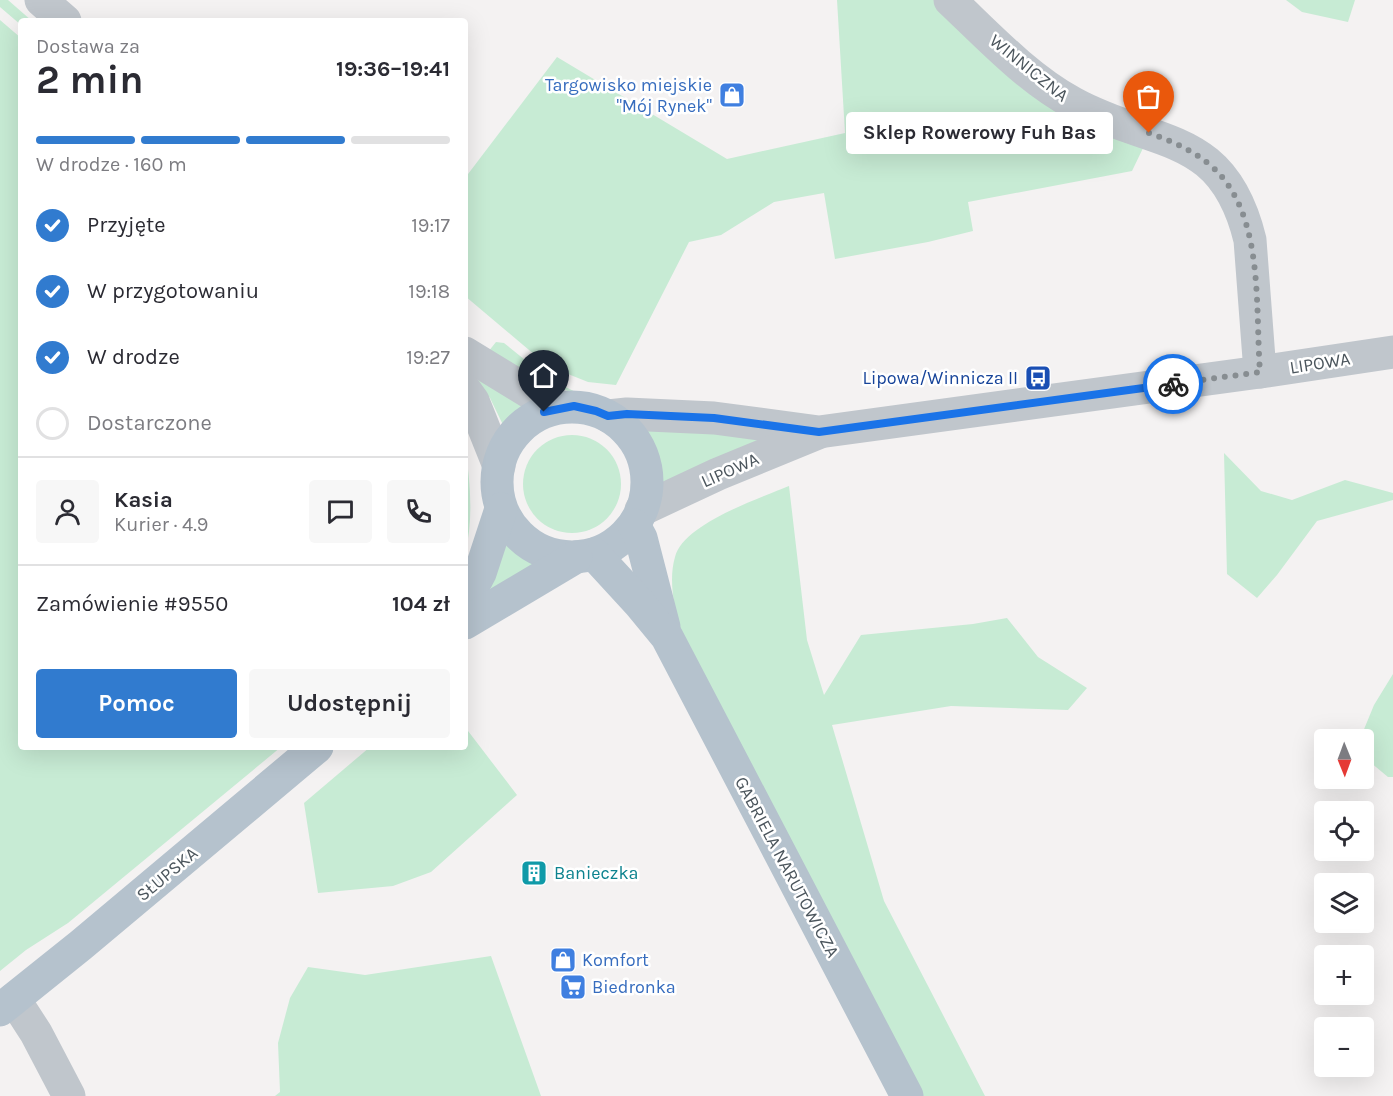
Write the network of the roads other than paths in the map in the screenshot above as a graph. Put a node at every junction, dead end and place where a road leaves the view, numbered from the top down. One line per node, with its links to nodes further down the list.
1 (41, 0): 3 (street)
2 (950, 0): 6 (street, WINNICZNA)
3 (62, 18)
4 (1393, 352): 6 (street, LIPOWA)
5 (468, 355): 8 (street)
6 (1260, 372): 10 (street, LIPOWA)
7 (468, 394): 11 (street)
8 (562, 408): 9 (main road); 11 (main road)
9 (608, 416): 10 (street, LIPOWA); 13 (main road)
10 (819, 432): 13 (street, LIPOWA)
11 (499, 466): 12 (main road)
12 (501, 509): 14 (main road); 15 (main road)
13 (638, 518): 14 (main road); 17 (main road, GABRIELA NARUTOWICZA)
14 (585, 555): 16 (main road); 17 (main road, GABRIELA NARUTOWICZA)
15 (468, 596)
16 (468, 621)
17 (667, 637): 21 (main road, GABRIELA NARUTOWICZA)
18 (313, 750): 19 (main road, SŁUPSKA)
19 (7, 1004): 20 (street, SŁUPSKA)
20 (69, 1096)
21 (907, 1096)

